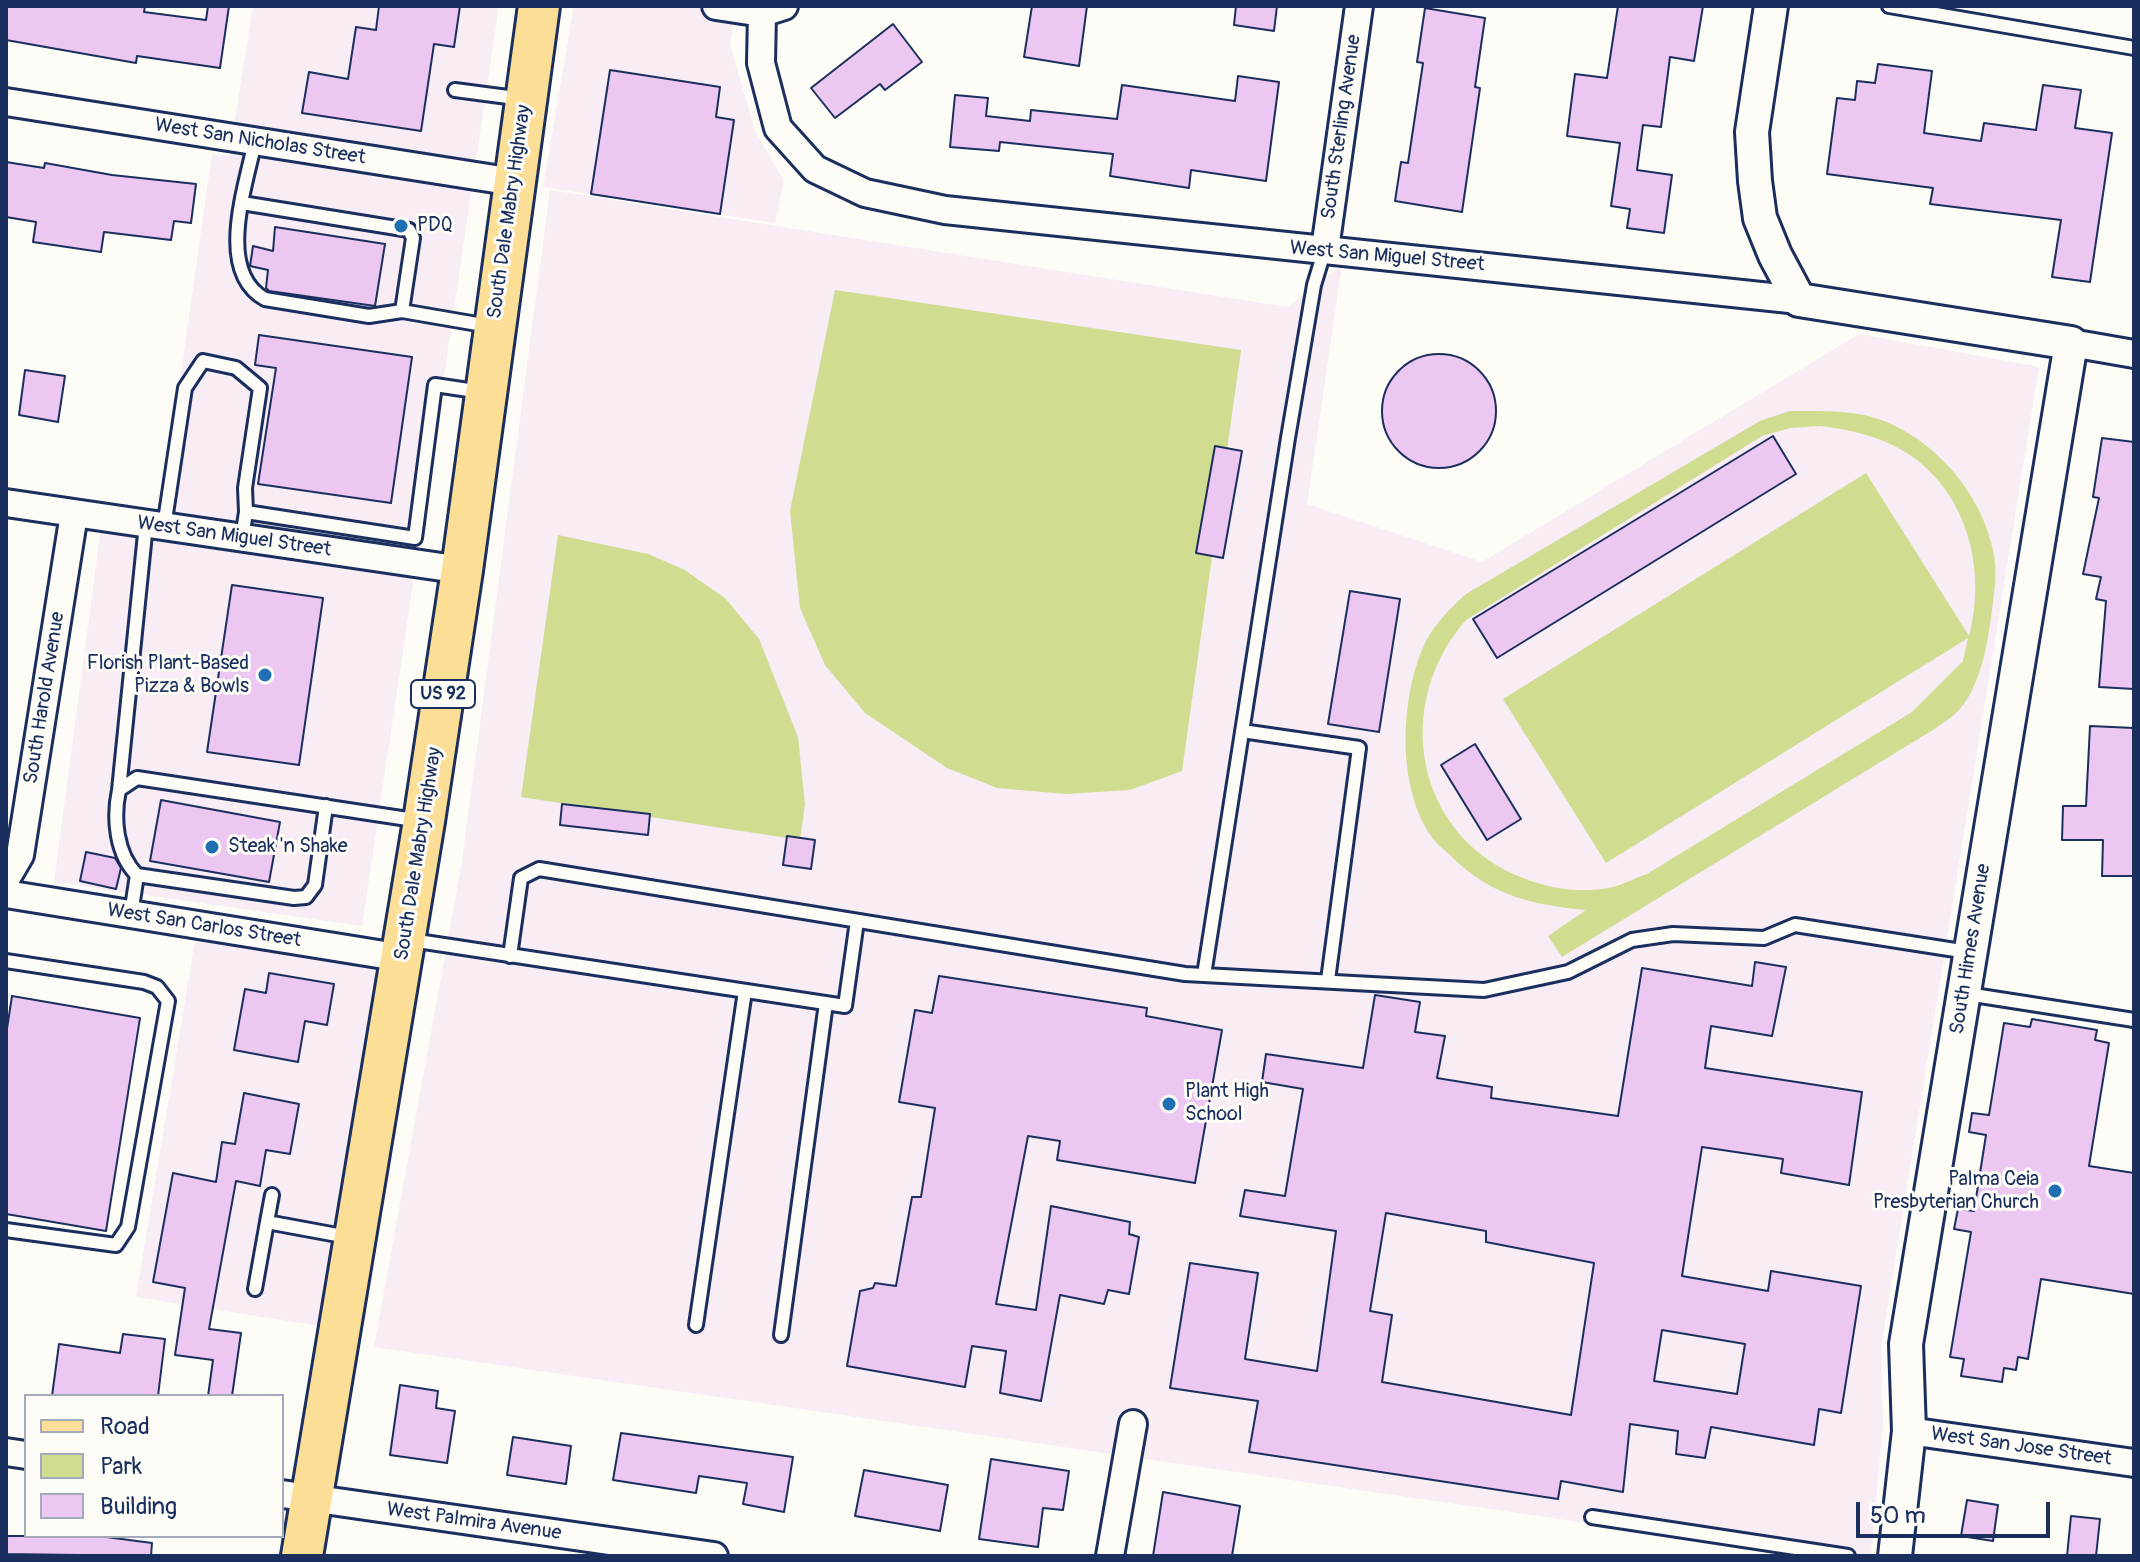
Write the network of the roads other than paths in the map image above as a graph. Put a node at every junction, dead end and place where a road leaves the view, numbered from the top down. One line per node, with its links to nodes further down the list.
1 (716, 6): 6 (street)
2 (1359, 6): 14 (street, South Sterling Avenue)
3 (1771, 6): 15 (street)
4 (1889, 6): 7 (lane)
5 (535, 7): 9 (main road, South Dale Mabry Highway / US 92)
6 (773, 9): 14 (street, West San Miguel Street)
7 (2134, 48)
8 (455, 90): 9 (lane)
9 (525, 100): 12 (main road, South Dale Mabry Highway / US 92)
10 (6, 102): 11 (street, West San Nicholas Street)
11 (255, 141): 12 (street, West San Nicholas Street); 13 (lane)
12 (514, 182): 17 (main road, South Dale Mabry Highway / US 92)
13 (242, 203): 16 (lane); 16 (lane)
14 (1325, 249): 15 (street, West San Miguel Street); 26 (lane)
15 (1799, 300): 18 (street, West San Miguel Street)
16 (402, 311): 17 (lane)
17 (494, 327): 20 (main road, South Dale Mabry Highway / US 92)
18 (2071, 343): 19 (street, West San Miguel Street); 36 (street, South Himes Avenue)
19 (2134, 354)
20 (486, 392): 23 (lane); 25 (main road, South Dale Mabry Highway / US 92)
21 (6, 503): 22 (street, West San Miguel Street)
22 (74, 514): 24 (street, West San Miguel Street); 31 (street, South Harold Avenue)
23 (244, 525): 24 (street, West San Miguel Street); 24 (lane); 25 (street, West San Miguel Street)
24 (155, 526): 27 (lane)
25 (462, 570): 29 (main road, South Dale Mabry Highway / US 92)
26 (1242, 731): 39 (lane); 40 (lane)
27 (119, 790): 28 (lane); 30 (lane)
28 (326, 806): 29 (lane); 30 (lane)
29 (424, 821): 35 (main road, South Dale Mabry Highway / US 92)
30 (137, 875): 33 (lane)
31 (6, 879)
32 (6, 894): 33 (street, West San Carlos Street)
33 (131, 914): 35 (street, West San Carlos Street)
34 (857, 921): 37 (lane); 39 (lane); 43 (lane)
35 (404, 949): 37 (lane); 48 (main road, South Dale Mabry Highway / US 92)
36 (1971, 952): 40 (lane); 42 (street, South Himes Avenue)
37 (510, 956): 41 (lane)
38 (6, 961): 47 (lane)
39 (1204, 975): 40 (lane)
40 (1328, 980)
41 (745, 991): 43 (lane); 50 (lane)
42 (1964, 994): 44 (lane); 53 (street, South Himes Avenue)
43 (826, 1003): 51 (lane)
44 (2134, 1020)
45 (272, 1195): 46 (lane)
46 (267, 1222): 48 (lane); 49 (lane)
47 (6, 1230)
48 (355, 1238): 55 (main road, South Dale Mabry Highway / US 92)
49 (255, 1289)
50 (696, 1325)
51 (781, 1335)
52 (1133, 1424): 59 (street)
53 (1909, 1431): 54 (street, West San Jose Street); 61 (street, South Himes Avenue)
54 (2132, 1462)
55 (296, 1496): 57 (main road, South Dale Mabry Highway / US 92); 58 (street, West Palmira Avenue)
56 (1592, 1517): 60 (lane)
57 (302, 1556)
58 (714, 1556)
59 (1110, 1556)
60 (1848, 1556)
61 (1895, 1556)

